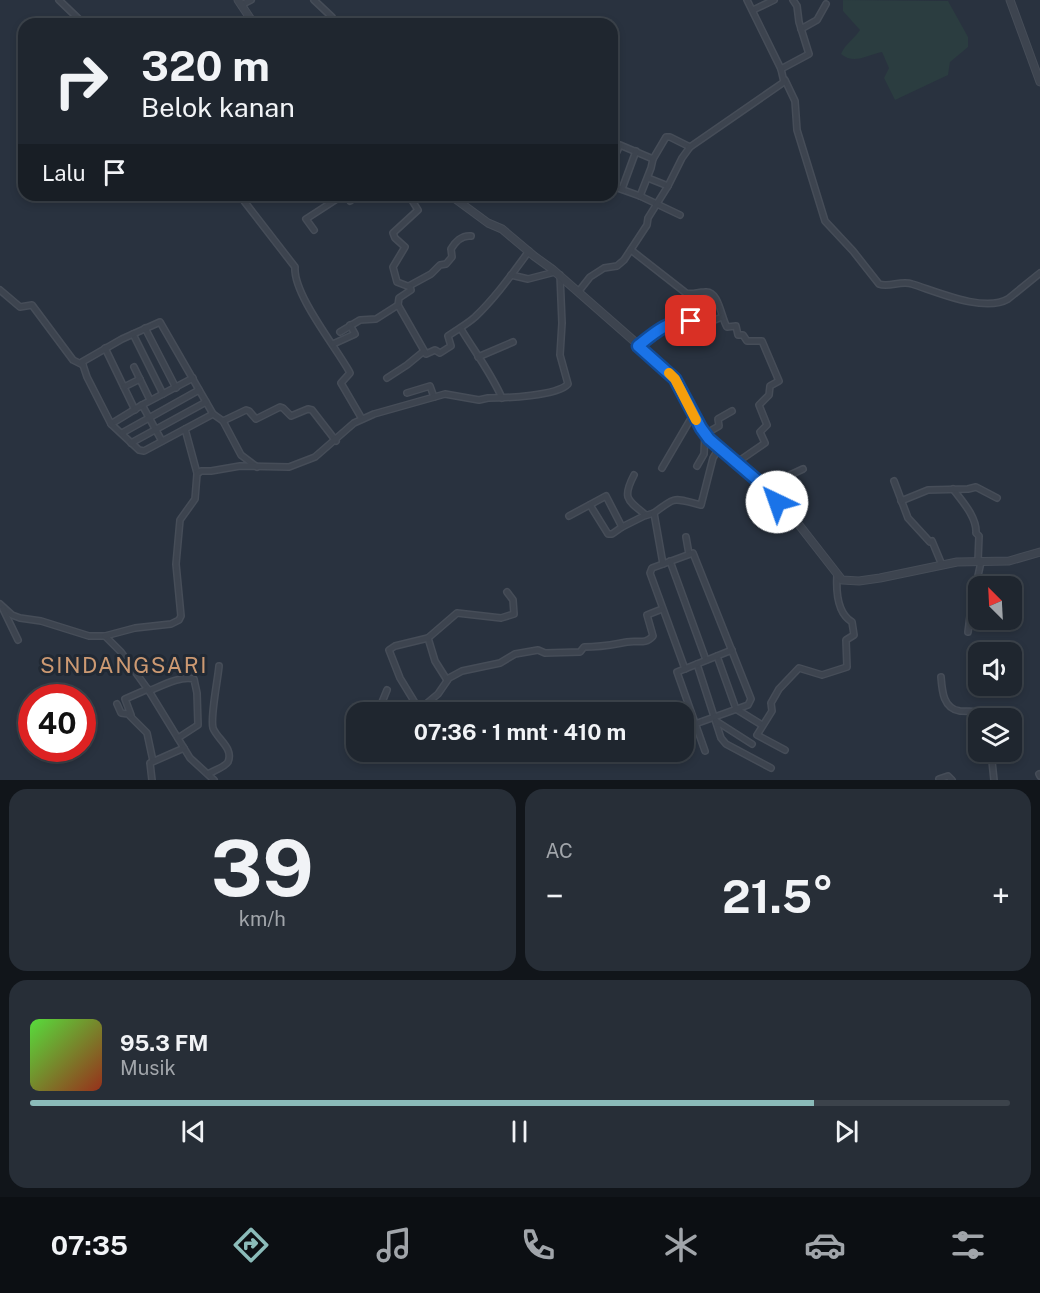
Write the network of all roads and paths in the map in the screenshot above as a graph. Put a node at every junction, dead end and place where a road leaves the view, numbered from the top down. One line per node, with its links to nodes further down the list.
1 (59, 0): 11 (street)
2 (251, 0): 8 (street)
3 (314, 0): 13 (street)
4 (747, 0): 10 (street)
5 (774, 0): 10 (street)
6 (793, 0): 14 (street)
7 (1010, 0): 17 (street)
8 (240, 2): 12 (street)
9 (826, 4): 14 (street)
10 (753, 10): 15 (street)
11 (78, 18)
12 (250, 18)
13 (331, 18)
14 (801, 29): 15 (street)
15 (781, 69): 16 (street)
16 (785, 80): 18 (street); 38 (street)
17 (1040, 82)
18 (690, 147): 21 (street); 23 (street)
19 (618, 150): 20 (street)
20 (636, 152): 21 (street); 25 (street)
21 (652, 159): 22 (street)
22 (648, 178): 23 (street); 26 (street)
23 (668, 186): 31 (street)
24 (618, 188): 25 (street)
25 (622, 189): 26 (street)
26 (640, 196): 31 (street)
27 (244, 201): 51 (street)
28 (335, 201): 33 (street)
29 (414, 201): 40 (street)
30 (458, 201): 36 (street)
31 (657, 206): 32 (street); 35 (street)
32 (680, 215)
33 (314, 230)
34 (471, 236): 40 (street)
35 (631, 250): 42 (street); 44 (street)
36 (529, 251): 37 (street); 39 (street)
37 (557, 273): 39 (street); 42 (street); 67 (street)
38 (1040, 273)
39 (511, 275): 47 (street)
40 (409, 286): 43 (street)
41 (0, 290): 56 (street)
42 (579, 291): 52 (street)
43 (398, 305): 45 (street); 54 (street)
44 (722, 317): 52 (street); 87 (street)
45 (350, 326): 48 (street); 51 (street)
46 (145, 328): 49 (street); 58 (street); 62 (street)
47 (461, 329): 54 (street); 55 (street)
48 (340, 332)
49 (133, 334): 53 (street); 65 (street)
50 (513, 342): 55 (street)
51 (333, 344): 76 (street)
52 (638, 346): 74 (street)
53 (105, 348): 56 (street); 61 (street)
54 (424, 351): 59 (street)
55 (478, 357): 67 (street)
56 (83, 365): 78 (street)
57 (134, 367): 60 (street)
58 (193, 378): 62 (street); 63 (street)
59 (387, 378)
60 (140, 379): 61 (street); 68 (street)
61 (124, 387): 71 (street)
62 (176, 388): 65 (street)
63 (199, 390): 69 (street); 75 (street)
64 (407, 393): 66 (street)
65 (163, 394): 68 (street)
66 (434, 397): 67 (street); 76 (street)
67 (502, 398)
68 (150, 400): 70 (street)
69 (206, 402): 73 (street); 80 (street)
70 (142, 405): 71 (street); 75 (street)
71 (135, 410): 78 (street)
72 (732, 411): 82 (street)
73 (213, 414): 77 (street); 79 (street)
74 (693, 415): 82 (street); 90 (street)
75 (150, 417): 80 (street); 81 (street)
76 (362, 418): 84 (street)
77 (224, 421): 84 (street); 89 (street)
78 (111, 424): 81 (street)
79 (185, 429): 83 (street); 92 (street)
80 (154, 431): 83 (street); 85 (street)
81 (122, 433): 85 (street)
82 (705, 434): 86 (street); 88 (street)
83 (162, 441): 85 (street)
84 (336, 441): 89 (street)
85 (131, 443)
86 (719, 448): 87 (street); 100 (street)
87 (735, 463): 96 (street)
88 (697, 466)
89 (257, 467): 92 (street)
90 (662, 468)
91 (803, 469): 96 (street)
92 (197, 473): 116 (street)
93 (634, 475): 101 (street)
94 (894, 481): 98 (street)
95 (953, 489): 97 (street); 98 (street); 108 (street)
96 (768, 491): 111 (street)
97 (997, 498)
98 (901, 501): 110 (street)
99 (590, 505): 102 (street); 103 (street); 103 (street)
100 (654, 513): 101 (street); 109 (street)
101 (646, 515): 103 (street)
102 (569, 516)
103 (622, 527)
104 (686, 537): 106 (street)
105 (1040, 552): 108 (street)
106 (689, 554): 107 (street); 119 (street)
107 (670, 561): 109 (street); 121 (street)
108 (980, 561): 110 (street); 115 (street)
109 (663, 564): 114 (street)
110 (942, 565): 111 (street)
111 (837, 575): 138 (street)
112 (507, 592): 117 (street)
113 (2, 608): 116 (street); 118 (street)
114 (662, 609): 124 (street); 126 (street)
115 (968, 632)
116 (105, 636): 127 (street)
117 (428, 638): 126 (street); 130 (street)
118 (18, 639)
119 (732, 650): 120 (street); 133 (street)
120 (717, 656): 121 (street); 133 (street)
121 (706, 660): 122 (street)
122 (697, 664): 124 (street); 136 (street)
123 (219, 666): 147 (street)
124 (685, 669): 137 (street)
125 (941, 677): 134 (street)
126 (447, 680): 131 (street)
127 (148, 690): 135 (street); 139 (street); 139 (street)
128 (387, 690): 129 (street)
129 (382, 702)
130 (413, 702)
131 (430, 702)
132 (117, 704): 135 (street)
133 (736, 709): 136 (street); 138 (street)
134 (968, 711)
135 (134, 718): 144 (street)
136 (716, 719): 137 (street); 140 (street); 146 (street)
137 (695, 724): 143 (street)
138 (762, 725): 142 (street)
139 (178, 738): 141 (street)
140 (752, 744)
141 (184, 748): 144 (street); 147 (street)
142 (786, 750)
143 (705, 751)
144 (153, 761): 150 (street)
145 (992, 762): 149 (street)
146 (771, 768)
147 (208, 774): 151 (street)
148 (939, 779): 152 (street)
149 (993, 779)
150 (152, 780)
151 (214, 780)
152 (952, 780)

